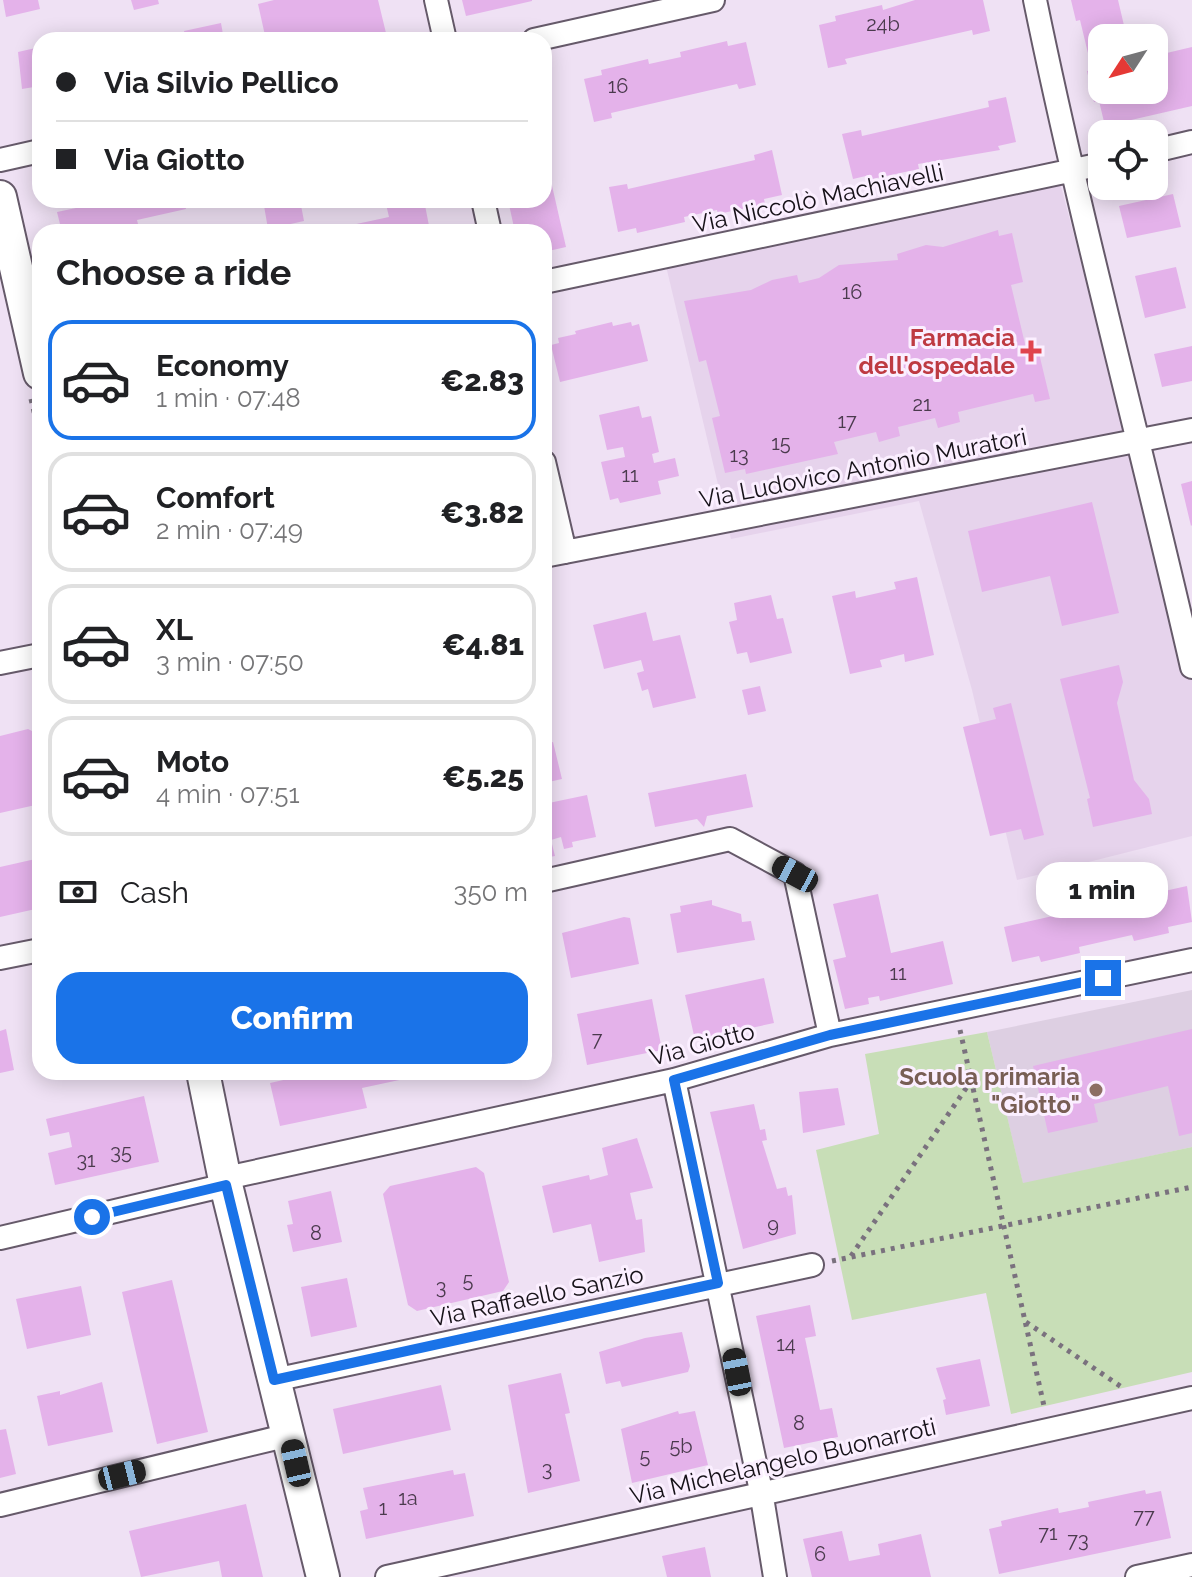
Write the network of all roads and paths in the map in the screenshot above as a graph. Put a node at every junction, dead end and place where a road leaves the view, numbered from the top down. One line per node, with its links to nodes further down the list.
1 (436, 0): 4 (street)
2 (713, 0): 5 (street)
3 (1035, 0): 11 (street)
4 (443, 32)
5 (552, 36)
6 (1192, 142): 7 (street)
7 (1168, 148)
8 (32, 153): 9 (street)
9 (0, 160)
10 (1088, 167): 11 (street, Via Niccolò Machiavelli)
11 (1070, 171): 13 (street, Via Niccolò Machiavelli); 16 (street)
12 (0, 197): 14 (street)
13 (552, 280)
14 (32, 338)
15 (1192, 430): 16 (street, Via Ludovico Antonio Muratori)
16 (1141, 441): 17 (street, Via Ludovico Antonio Muratori); 20 (street)
17 (554, 554)
18 (32, 657): 19 (street)
19 (0, 663)
20 (1192, 667)
21 (552, 879): 26 (street)
22 (32, 952): 23 (street)
23 (0, 958)
24 (1192, 960): 25 (street, Via Giotto)
25 (955, 1009): 26 (street, Via Giotto); 29 (path)
26 (830, 1035): 28 (street, Via Giotto)
27 (205, 1080): 30 (street)
28 (674, 1080): 30 (street, Via Giotto); 36 (street)
29 (971, 1081): 32 (path); 34 (path)
30 (226, 1182): 33 (street, Via Giotto); 38 (street)
31 (1192, 1187): 32 (path)
32 (1004, 1226): 34 (path); 37 (path)
33 (0, 1238)
34 (850, 1257): 35 (path)
35 (812, 1265): 36 (street, Via Raffaello Sanzio)
36 (718, 1283): 38 (street, Via Raffaello Sanzio); 43 (street)
37 (1025, 1321): 40 (path); 41 (path)
38 (274, 1380): 42 (street)
39 (1192, 1398): 40 (street, Via Michelangelo Buonarroti)
40 (1150, 1407): 41 (street, Via Michelangelo Buonarroti)
41 (1049, 1429): 43 (street, Via Michelangelo Buonarroti)
42 (289, 1435): 44 (street); 46 (street)
43 (761, 1491): 47 (street, Via Michelangelo Buonarroti); 48 (street)
44 (0, 1505)
45 (1192, 1565): 49 (street)
46 (323, 1577)
47 (387, 1577)
48 (775, 1577)
49 (1137, 1577)

